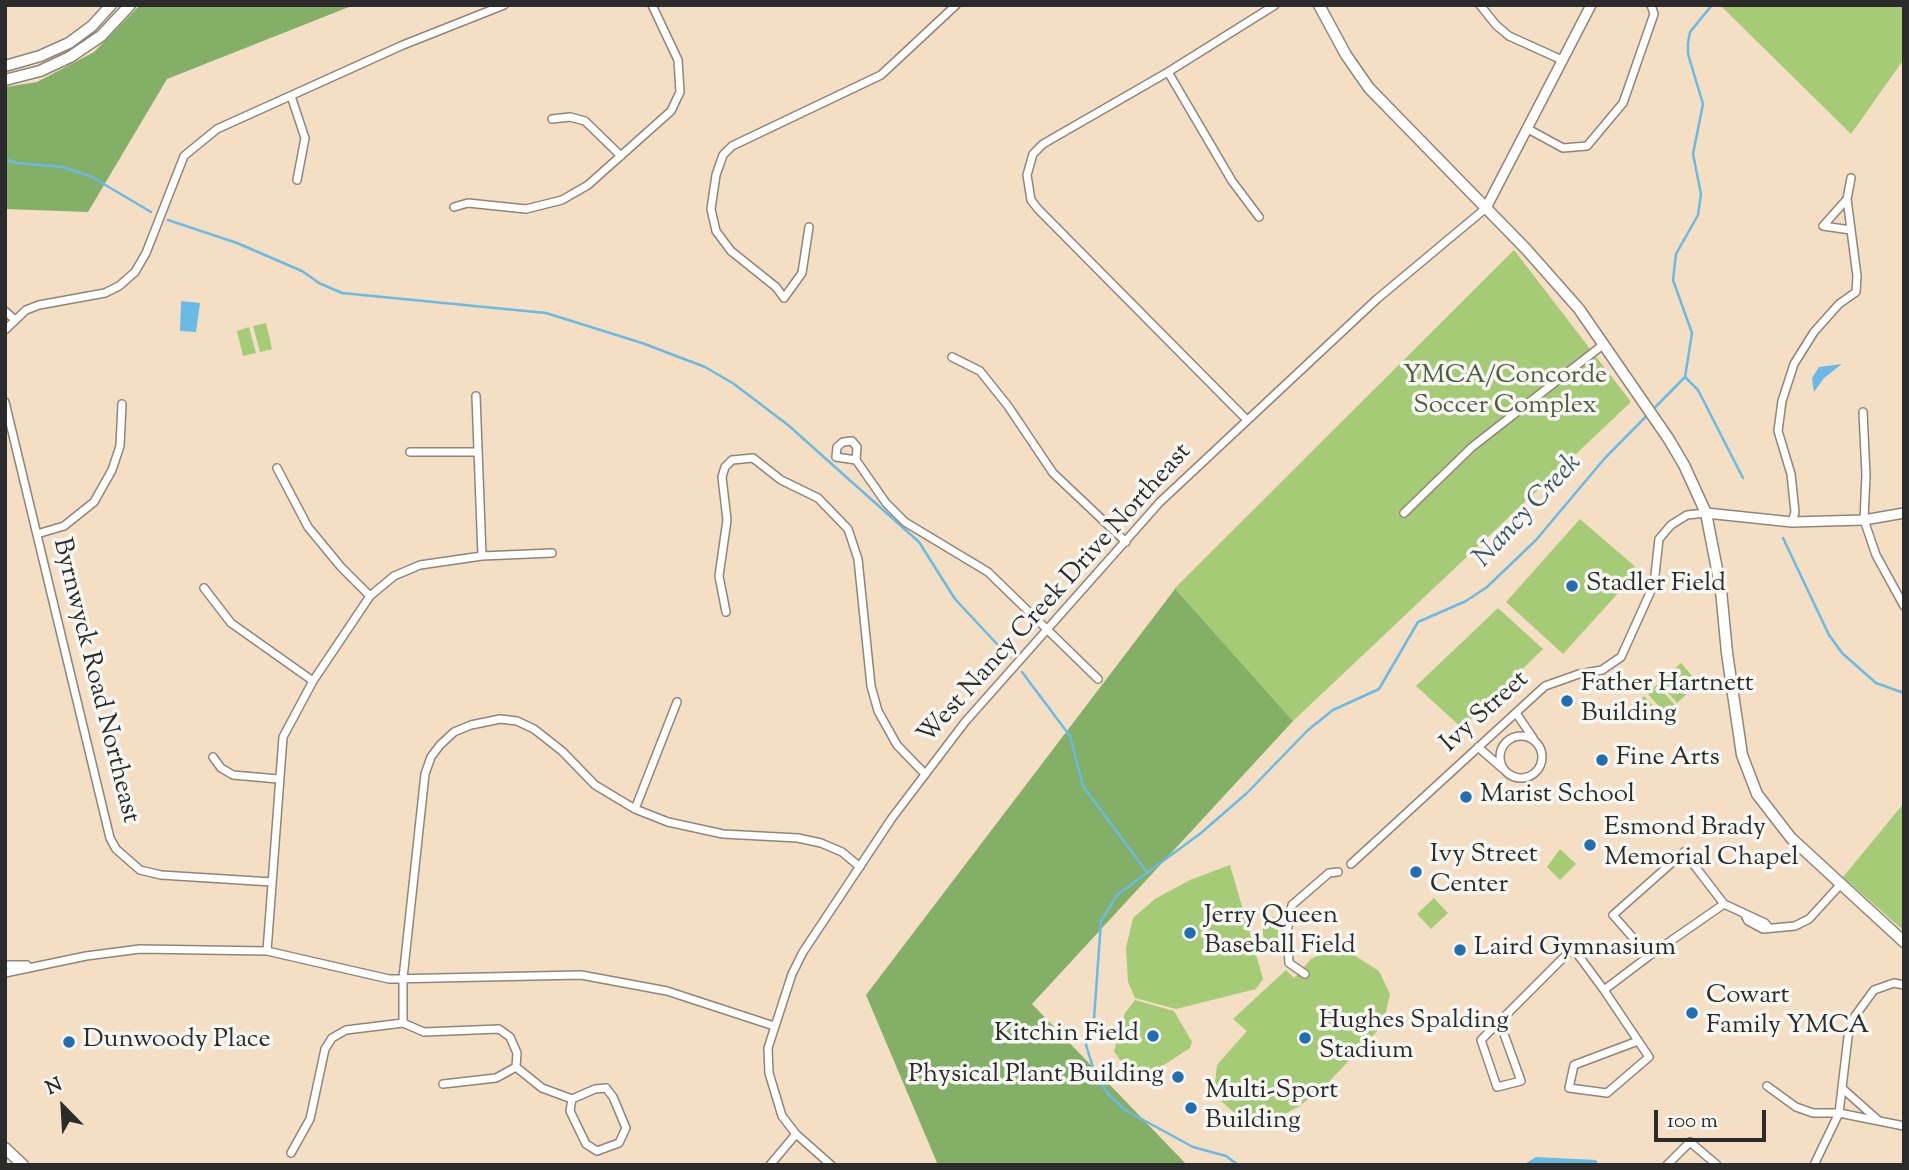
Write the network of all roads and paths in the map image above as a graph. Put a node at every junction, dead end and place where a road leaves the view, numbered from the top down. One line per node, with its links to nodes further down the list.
1 (111, 5): 12 (main road)
2 (130, 5): 14 (main road)
3 (504, 5): 15 (street)
4 (652, 5): 18 (street)
5 (956, 5): 25 (street)
6 (1275, 5): 13 (street)
7 (1319, 5): 23 (main road)
8 (1480, 5): 11 (street)
9 (1591, 5): 11 (street, West Nancy Creek Drive Northeast)
10 (1651, 5): 17 (street)
11 (1562, 61): 17 (street, West Nancy Creek Drive Northeast)
12 (5, 66)
13 (1168, 72): 24 (street); 36 (street)
14 (5, 80)
15 (291, 96): 20 (street); 28 (street)
16 (552, 119): 18 (street)
17 (1528, 129): 23 (street, West Nancy Creek Drive Northeast)
18 (621, 156): 22 (street)
19 (1851, 178): 21 (street)
20 (298, 180)
21 (1847, 200): 26 (street); 26 (street)
22 (454, 207)
23 (1486, 208): 30 (main road); 36 (street, West Nancy Creek Drive Northeast)
24 (1259, 217)
25 (810, 227)
26 (1851, 230): 45 (street)
27 (5, 311): 28 (street)
28 (15, 320): 29 (street)
29 (5, 330)
30 (1604, 344): 41 (street); 42 (main road)
31 (952, 357): 47 (street)
32 (476, 397): 38 (street)
33 (5, 402): 46 (street, Byrnwyck Road Northeast)
34 (122, 404): 46 (street)
35 (1863, 412): 44 (street)
36 (1247, 420): 47 (street, West Nancy Creek Drive Northeast)
37 (410, 452): 38 (street)
38 (476, 452): 49 (street)
39 (856, 460): 54 (street)
40 (277, 468): 51 (street)
41 (1404, 513)
42 (1706, 513): 45 (street); 58 (street, Ivy Street); 70 (main road)
43 (1904, 513): 44 (street)
44 (1864, 520): 45 (street); 52 (street)
45 (1792, 522)
46 (37, 534): 69 (street, Byrnwyck Road Northeast)
47 (1126, 541): 54 (street, West Nancy Creek Drive Northeast)
48 (552, 553): 49 (street)
49 (482, 556): 51 (street)
50 (204, 588): 56 (street)
51 (370, 596): 56 (street)
52 (1904, 606)
53 (726, 612): 63 (street)
54 (1047, 630): 55 (street); 63 (street, West Nancy Creek Drive Northeast)
55 (1098, 679)
56 (313, 681): 64 (street)
57 (677, 702): 65 (street)
58 (1516, 713): 59 (street); 60 (street, Ivy Street)
59 (1535, 742): 62 (street); 62 (street)
60 (1478, 747): 62 (street); 66 (street, Ivy Street)
61 (213, 757): 64 (street)
62 (1505, 771)
63 (925, 774): 67 (street, West Nancy Creek Drive Northeast)
64 (278, 779): 69 (street)
65 (635, 809): 67 (street); 79 (street)
66 (1351, 864)
67 (860, 867): 84 (street, West Nancy Creek Drive Northeast)
68 (1338, 872): 78 (street)
69 (272, 883): 73 (street)
70 (1841, 884): 71 (street); 72 (main road)
71 (1724, 904): 74 (street); 74 (street)
72 (1904, 942)
73 (267, 951): 76 (street); 79 (street)
74 (1649, 957): 81 (street)
75 (5, 965): 76 (street)
76 (38, 965): 77 (street)
77 (5, 973)
78 (1305, 974)
79 (403, 978): 82 (street); 84 (street)
80 (1904, 985): 89 (street)
81 (1604, 990): 83 (street); 85 (street)
82 (403, 1023): 86 (street); 96 (street)
83 (1500, 1023): 83 (street)
84 (774, 1026): 94 (street, West Nancy Creek Drive Northeast)
85 (1638, 1041): 85 (street)
86 (516, 1067): 87 (street); 90 (street)
87 (443, 1084)
88 (1767, 1086): 91 (street)
89 (1843, 1089): 91 (street); 92 (street)
90 (572, 1099): 90 (street)
91 (1839, 1113): 92 (street); 102 (street)
92 (1880, 1122): 93 (street)
93 (1904, 1126)
94 (796, 1134): 98 (street); 99 (street, West Nancy Creek Drive Northeast)
95 (5, 1148): 97 (main road)
96 (291, 1153)
97 (23, 1165)
98 (770, 1165)
99 (831, 1165)
100 (1667, 1165): 101 (street)
101 (1717, 1165)
102 (1814, 1165)

